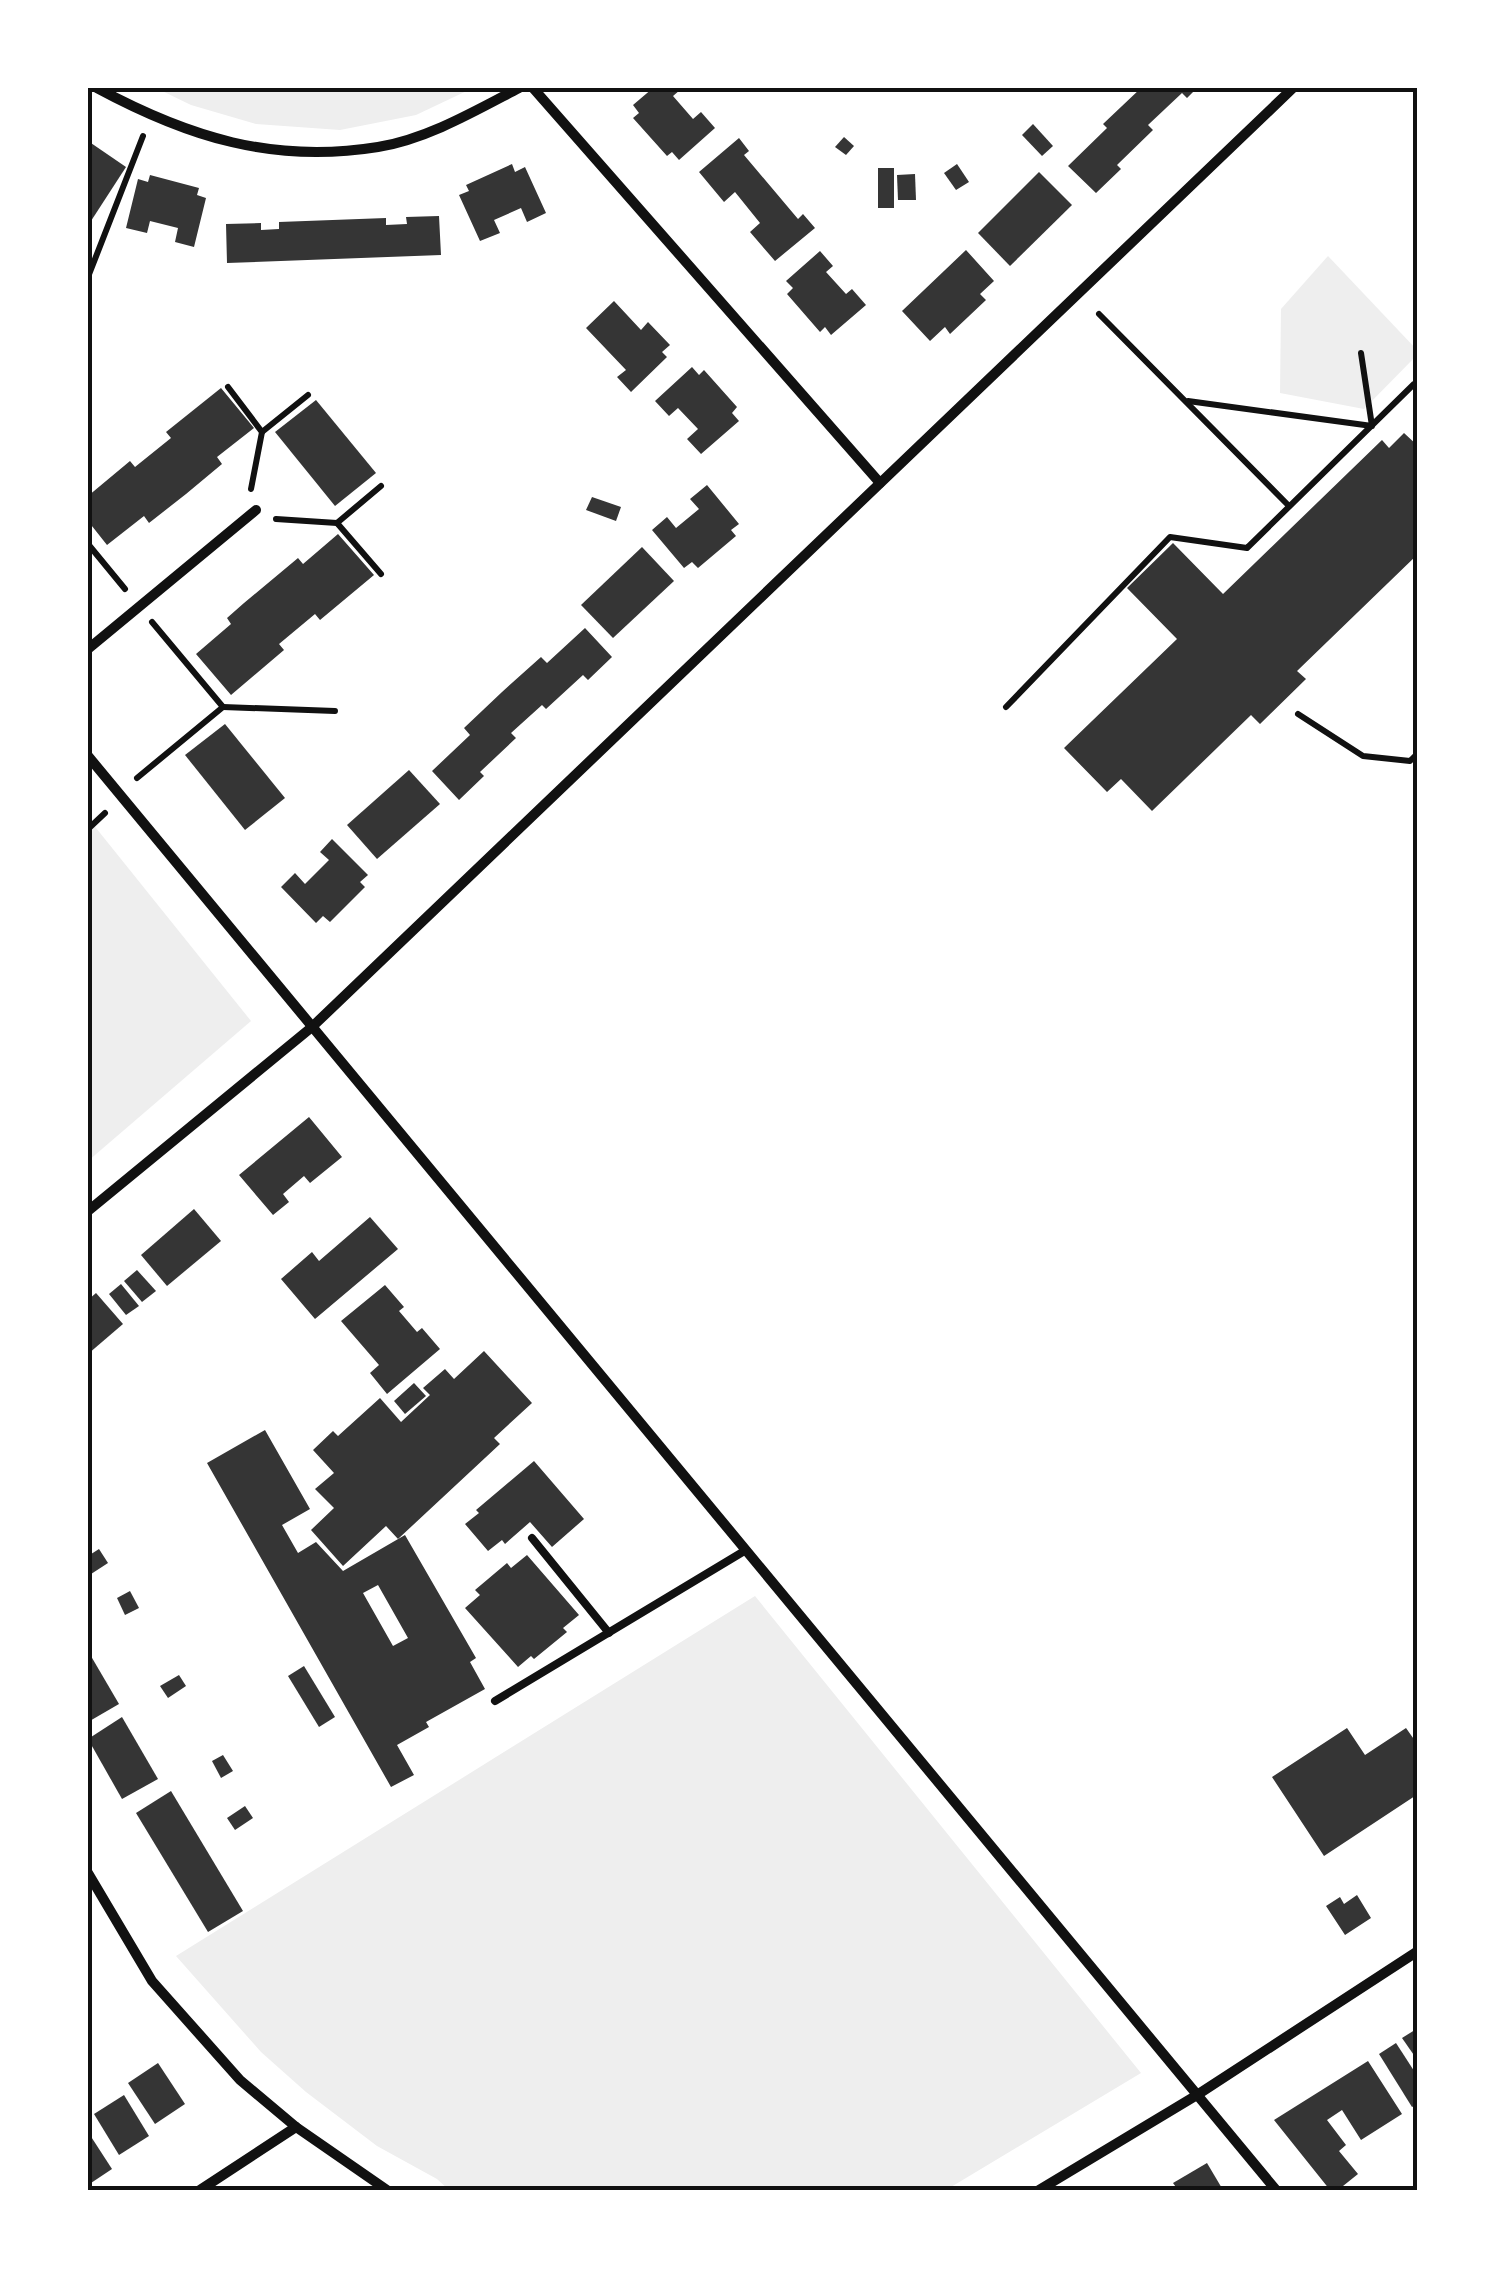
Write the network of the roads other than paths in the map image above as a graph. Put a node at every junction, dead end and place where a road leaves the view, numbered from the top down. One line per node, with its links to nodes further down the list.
1 (97, 88): 2 (street)
2 (519, 88)
3 (533, 88): 5 (street)
4 (1293, 88): 5 (street)
5 (880, 482): 9 (street)
6 (256, 510): 7 (street)
7 (88, 649)
8 (88, 756): 9 (street)
9 (312, 1027): 10 (street); 12 (street)
10 (88, 1212)
11 (532, 1538): 13 (lane)
12 (746, 1550): 13 (lane); 17 (street)
13 (609, 1633): 14 (lane)
14 (496, 1702)
15 (88, 1873): 18 (street)
16 (1418, 1951): 17 (street)
17 (1197, 2095): 21 (street); 22 (street)
18 (296, 2127): 19 (street); 20 (street)
19 (200, 2190)
20 (387, 2190)
21 (1039, 2190)
22 (1276, 2190)

